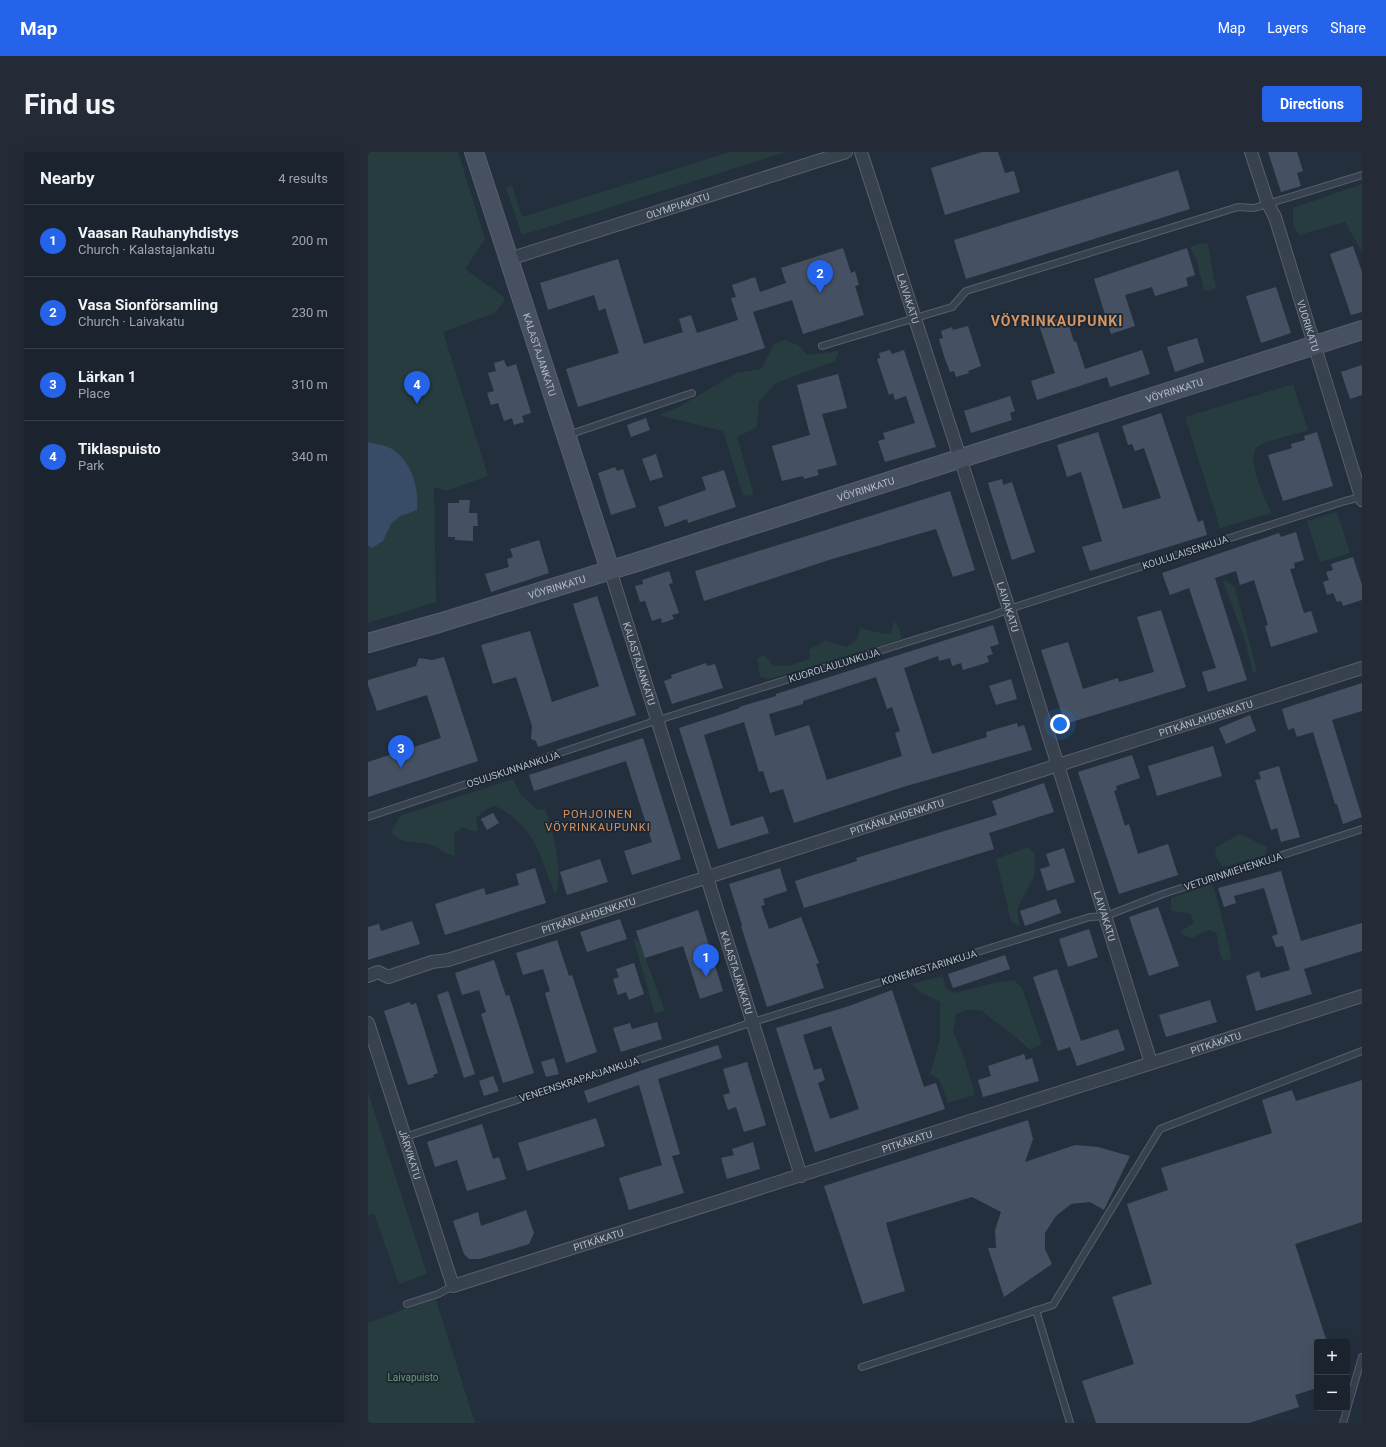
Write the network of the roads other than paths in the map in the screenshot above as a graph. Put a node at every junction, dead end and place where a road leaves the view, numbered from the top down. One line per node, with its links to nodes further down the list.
1 (474, 152): 7 (main road, KALASTAJANKATU)
2 (846, 152): 7 (street, OLYMPIAKATU)
3 (862, 152): 8 (street, LAIVAKATU)
4 (1251, 152): 6 (street, VUORIKATU)
5 (1362, 174): 6 (lane)
6 (1268, 204): 8 (lane); 11 (street, VUORIKATU)
7 (509, 259): 13 (main road, KALASTAJANKATU)
8 (915, 318): 10 (lane); 14 (street, LAIVAKATU)
9 (1362, 330): 11 (main road, VÖYRINKATU)
10 (822, 346)
11 (1313, 346): 14 (main road, VÖYRINKATU); 15 (street, VUORIKATU)
12 (692, 393): 13 (lane)
13 (567, 435): 16 (main road, KALASTAJANKATU)
14 (960, 458): 16 (main road, VÖYRINKATU); 17 (street, LAIVAKATU)
15 (1362, 498): 17 (lane, KOULULAISENKUJA)
16 (610, 570): 18 (main road, VÖYRINKATU); 20 (street, KALASTAJANKATU)
17 (1009, 609): 20 (lane, KUOROLAULUNKUJA); 21 (street, LAIVAKATU)
18 (368, 643)
19 (1362, 668): 21 (street, PITKÄNLAHDENKATU)
20 (658, 720): 22 (lane, OSUUSKUNNANKUJA); 24 (street, KALASTAJANKATU)
21 (1057, 765): 24 (street, PITKÄNLAHDENKATU); 25 (street, LAIVAKATU)
22 (368, 817)
23 (1362, 829): 25 (lane, VETURINMIEHENKUJA)
24 (706, 877): 26 (street, PITKÄNLAHDENKATU); 28 (street, KALASTAJANKATU)
25 (1106, 916): 28 (lane, KONEMESTARINKUJA); 31 (street, LAIVAKATU)
26 (368, 976)
27 (1362, 996): 31 (street, PITKÄKATU)
28 (753, 1022): 32 (lane, VENEENSKRAPAAJANKUJA); 33 (street, KALASTAJANKATU)
29 (368, 1023): 32 (street, JÄRVIKATU)
30 (1362, 1051): 36 (lane)
31 (1151, 1063): 33 (street, PITKÄKATU)
32 (405, 1137): 34 (street, JÄRVIKATU)
33 (801, 1176): 34 (street, PITKÄKATU)
34 (453, 1286): 35 (lane)
35 (407, 1304)
36 (1036, 1310): 38 (lane); 39 (lane)
37 (1362, 1356): 40 (lane)
38 (862, 1367)
39 (1070, 1423)
40 (1343, 1423)

